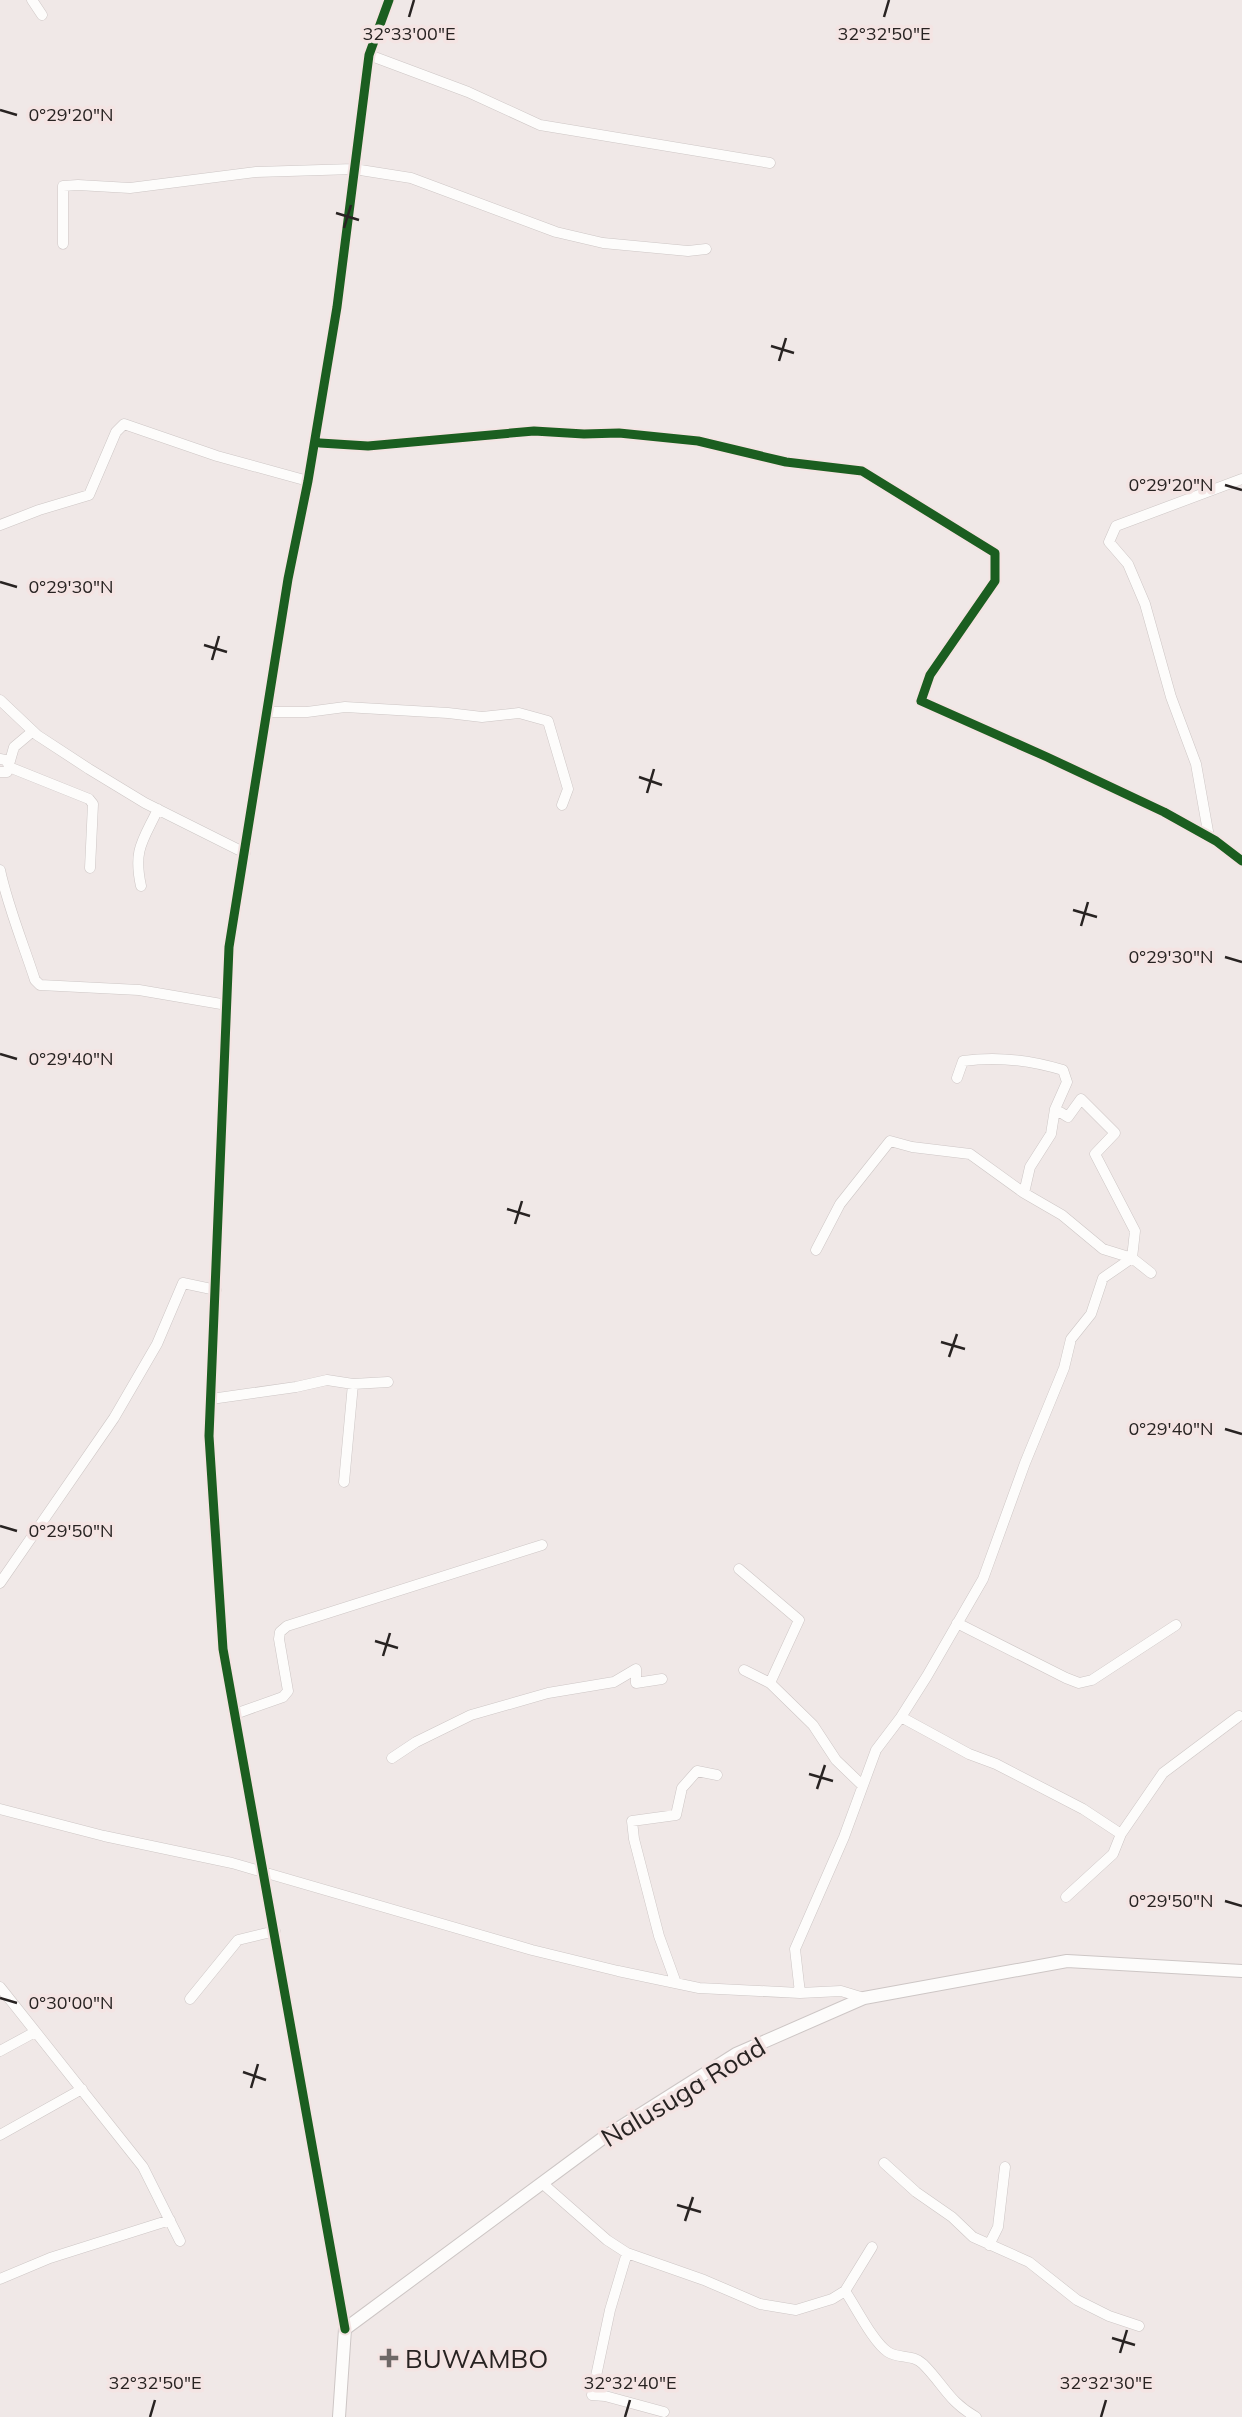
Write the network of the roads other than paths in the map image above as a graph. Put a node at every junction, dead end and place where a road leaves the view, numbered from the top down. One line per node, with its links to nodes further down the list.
1 (32, 0): 3 (street)
2 (389, 0): 4 (street)
3 (42, 15)
4 (369, 55): 5 (street); 6 (street)
5 (770, 163)
6 (354, 169): 7 (street); 8 (street); 11 (street)
7 (63, 244)
8 (706, 249)
9 (320, 443): 19 (street)
10 (1242, 479): 19 (street)
11 (308, 481): 12 (street); 14 (street)
12 (0, 525)
13 (0, 700): 15 (street)
14 (267, 712): 17 (street); 20 (street)
15 (33, 731): 16 (street); 18 (street)
16 (4, 765): 22 (street)
17 (562, 805)
18 (158, 809): 20 (street); 24 (street)
19 (1209, 837): 21 (street)
20 (245, 853): 25 (street)
21 (1242, 860)
22 (90, 868)
23 (0, 870): 25 (street)
24 (141, 886)
25 (227, 1005): 32 (street)
26 (957, 1078): 27 (street)
27 (1055, 1109): 28 (street); 30 (street)
28 (1024, 1193): 29 (street); 30 (street)
29 (816, 1250)
30 (1132, 1258): 31 (street); 40 (street)
31 (1151, 1273)
32 (215, 1290): 35 (street); 39 (street)
33 (388, 1382): 34 (street)
34 (353, 1384): 35 (street); 36 (street)
35 (211, 1399): 45 (street)
36 (344, 1482)
37 (542, 1545): 45 (street)
38 (740, 1569): 44 (street)
39 (0, 1583)
40 (957, 1623): 41 (street); 47 (street)
41 (1176, 1625)
42 (744, 1670): 44 (street)
43 (662, 1679): 48 (street)
44 (770, 1683): 50 (street)
45 (235, 1714): 53 (street)
46 (1239, 1716): 52 (street)
47 (901, 1717): 50 (street); 52 (street)
48 (391, 1758)
49 (717, 1775): 57 (street)
50 (862, 1785): 59 (street)
51 (0, 1809): 53 (street)
52 (1121, 1834): 54 (street)
53 (264, 1873): 55 (street); 57 (street)
54 (1066, 1897)
55 (275, 1931): 61 (street); 77 (street)
56 (1242, 1971): 60 (street, Nalusuga Road)
57 (676, 1983): 59 (street)
58 (0, 1987): 62 (street)
59 (800, 1993): 60 (street)
60 (864, 1998): 68 (street, Nalusuga Road)
61 (190, 1999)
62 (35, 2032): 63 (street); 64 (street)
63 (0, 2051)
64 (82, 2089): 65 (street); 69 (street)
65 (0, 2135)
66 (884, 2163): 71 (street)
67 (1004, 2167): 71 (street)
68 (542, 2183): 73 (street); 77 (street, Nalusuga Road)
69 (170, 2220): 70 (street); 74 (street)
70 (180, 2241)
71 (989, 2245): 76 (street)
72 (872, 2247): 75 (street)
73 (626, 2253): 75 (street); 78 (street)
74 (0, 2279)
75 (845, 2291): 80 (street)
76 (1139, 2326)
77 (345, 2329): 79 (street)
78 (664, 2412)
79 (339, 2417)
80 (976, 2417)

